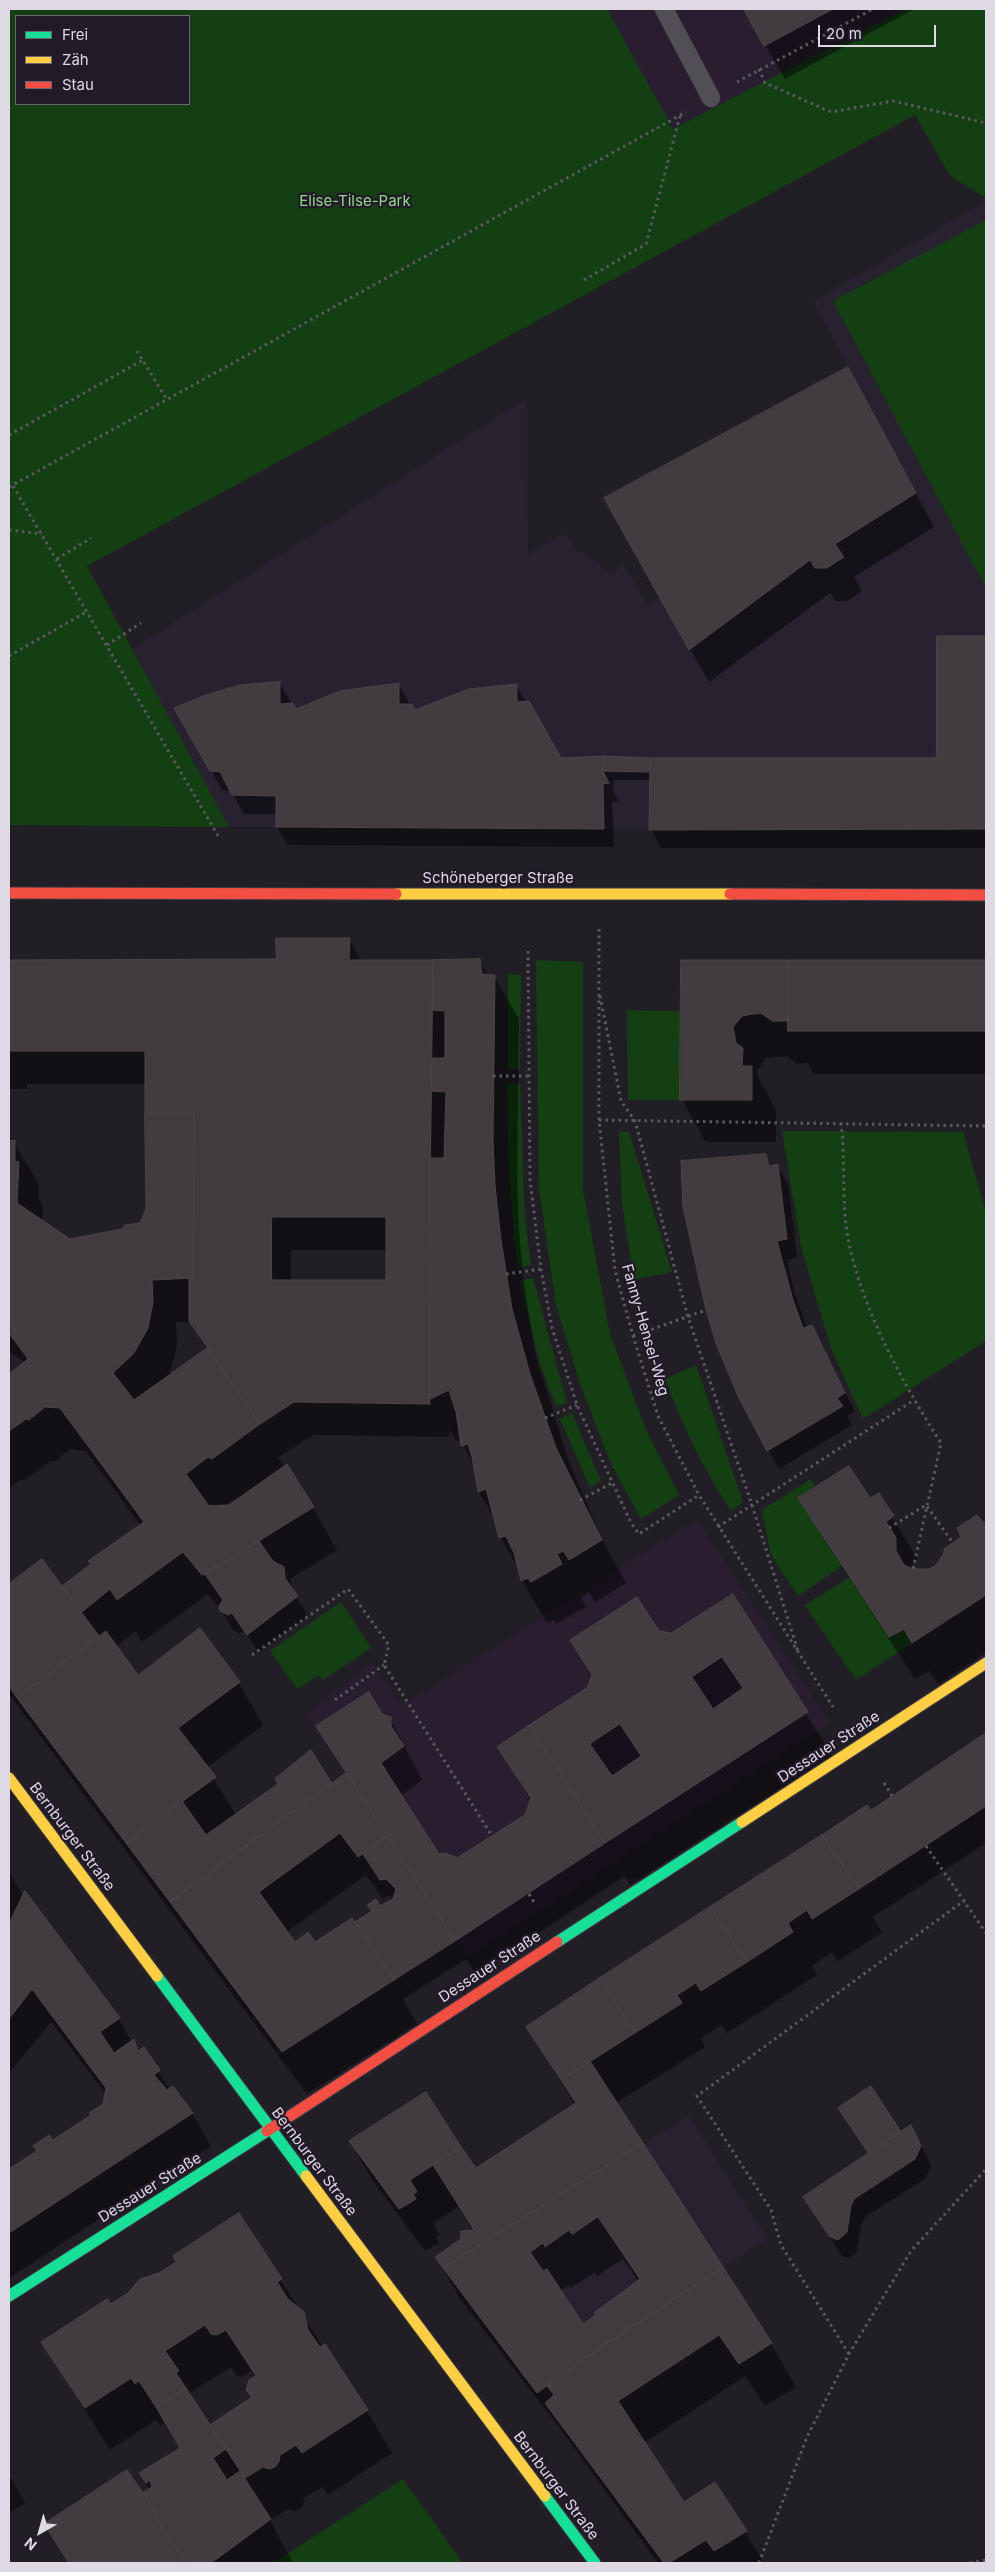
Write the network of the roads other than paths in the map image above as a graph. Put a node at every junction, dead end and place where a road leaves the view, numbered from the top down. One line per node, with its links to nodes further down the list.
1 (664, 9): 2 (lane)
2 (711, 98)
3 (9, 893): 4 (street, Schöneberger Straße)
4 (986, 895)
5 (986, 1663): 7 (street, Dessauer Straße)
6 (9, 1778): 7 (street, Bernburger Straße)
7 (270, 2129): 8 (street, Dessauer Straße); 9 (street, Bernburger Straße)
8 (9, 2296)
9 (595, 2563)

